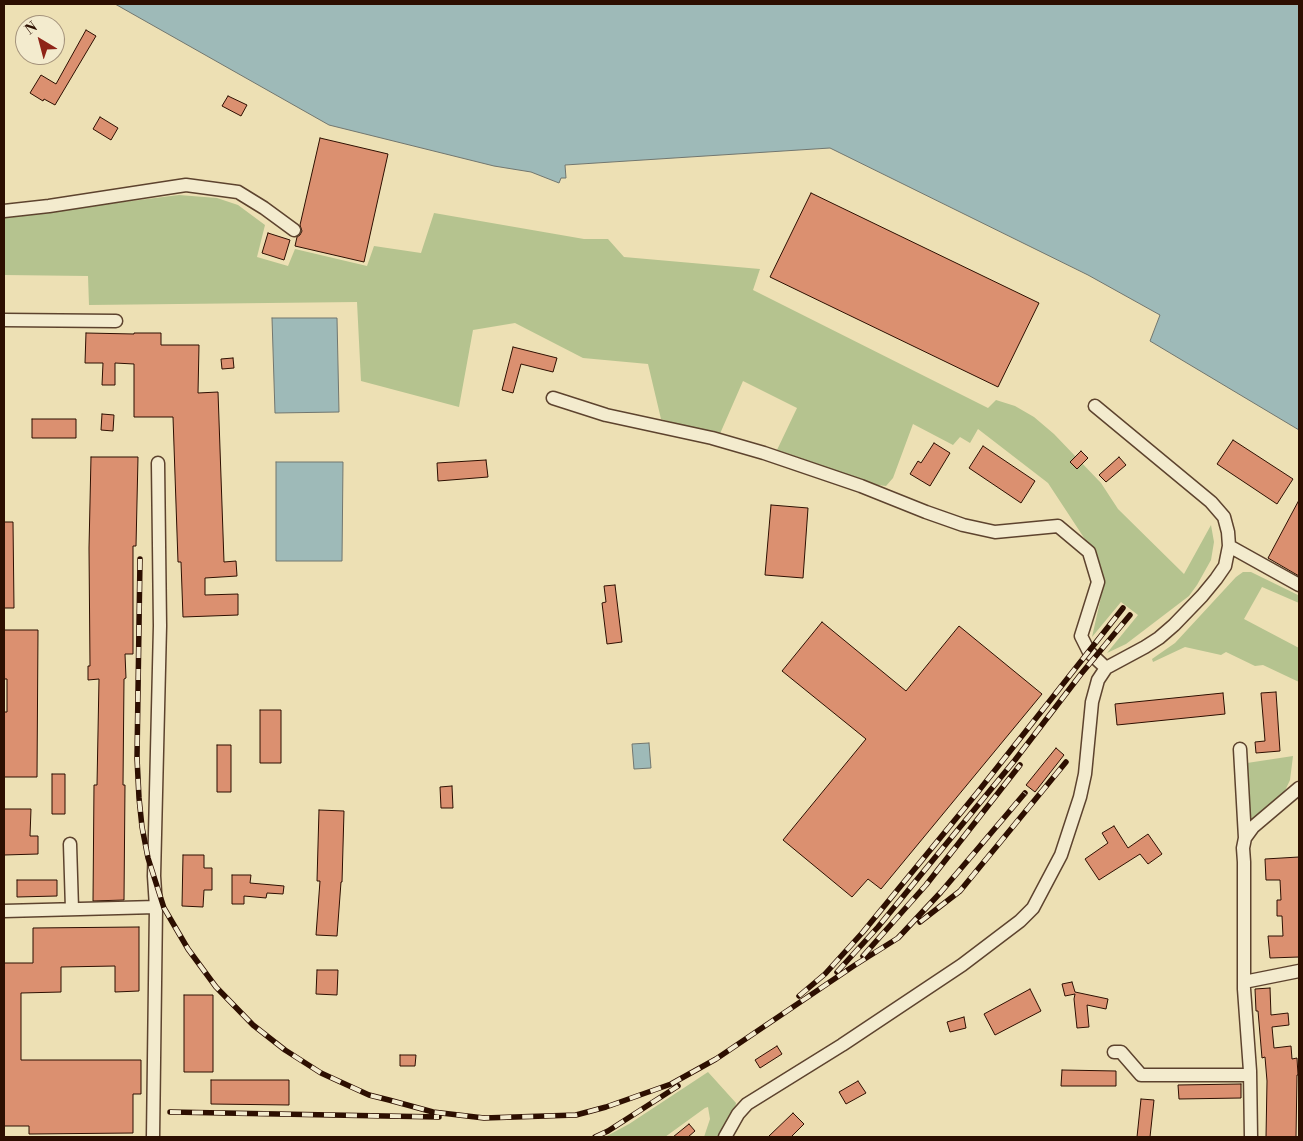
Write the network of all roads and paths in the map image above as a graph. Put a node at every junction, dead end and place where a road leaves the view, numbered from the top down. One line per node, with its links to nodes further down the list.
1 (4, 211): 2 (street)
2 (294, 230)
3 (4, 320): 4 (street)
4 (116, 320)
5 (552, 398): 10 (street)
6 (1095, 406): 8 (street)
7 (158, 463): 15 (street)
8 (1229, 546): 9 (street); 10 (street)
9 (1299, 585)
10 (1106, 668): 23 (street)
11 (1240, 749): 13 (street)
12 (1299, 788): 13 (street)
13 (1245, 838): 19 (street)
14 (70, 844): 16 (street)
15 (156, 907): 16 (street); 22 (street)
16 (72, 908): 17 (street)
17 (4, 911)
18 (1299, 971): 19 (street)
19 (1244, 982): 21 (street)
20 (1114, 1052): 21 (street)
21 (1250, 1075): 24 (street)
22 (153, 1137)
23 (725, 1137)
24 (1251, 1137)

